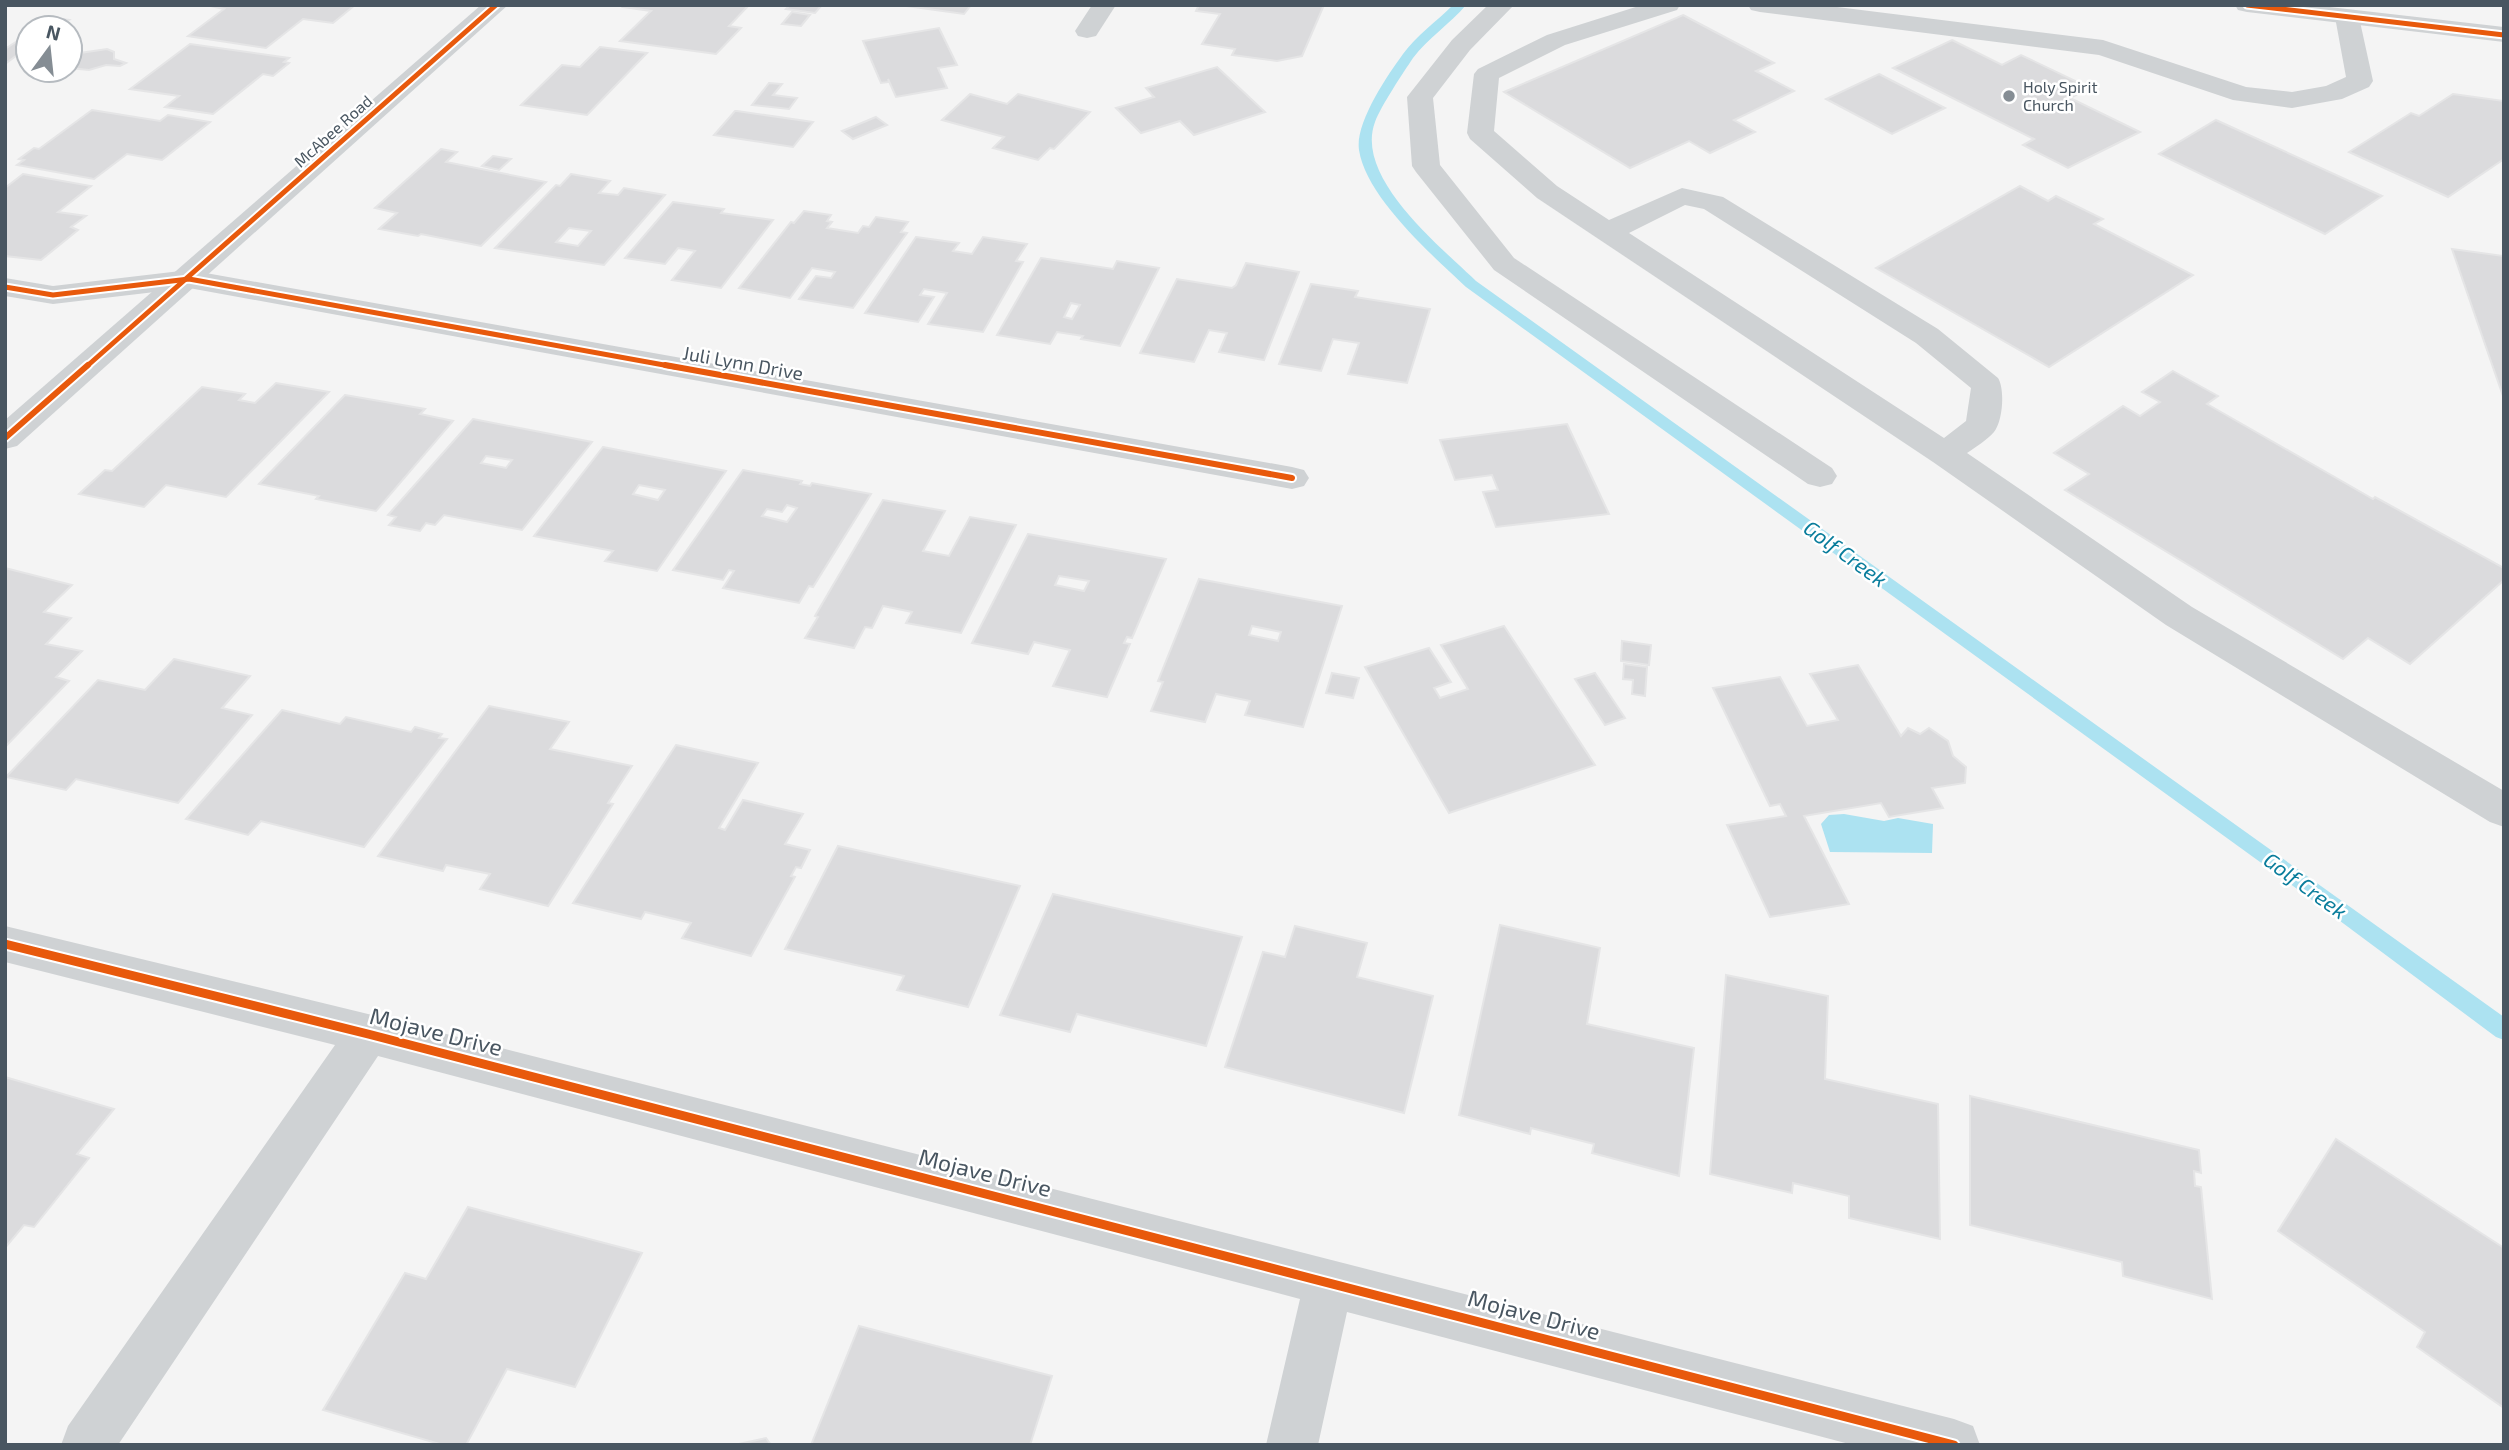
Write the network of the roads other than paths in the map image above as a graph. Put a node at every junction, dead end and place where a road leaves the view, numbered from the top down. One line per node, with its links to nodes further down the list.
1 (496, 5): 11 (street, McAbee Road)
2 (1104, 5): 8 (street)
3 (1502, 5): 15 (street)
4 (1668, 5): 10 (street)
5 (1760, 5): 7 (street)
6 (2247, 5): 7 (street)
7 (2347, 17): 9 (street)
8 (1087, 31)
9 (2504, 35)
10 (1608, 232): 14 (street); 14 (street)
11 (189, 279): 12 (street); 13 (street, McAbee Road); 16 (street, Juli Lynn Drive)
12 (5, 287)
13 (5, 438)
14 (1945, 454): 17 (street)
15 (1820, 476)
16 (1292, 478)
17 (2504, 811)
18 (5, 944): 19 (street, Mojave Drive)
19 (368, 1034): 20 (street, Mojave Drive); 21 (street, Mojave Drive)
20 (1329, 1282): 22 (street); 23 (street, Mojave Drive)
21 (87, 1445)
22 (1292, 1445)
23 (1954, 1445)

